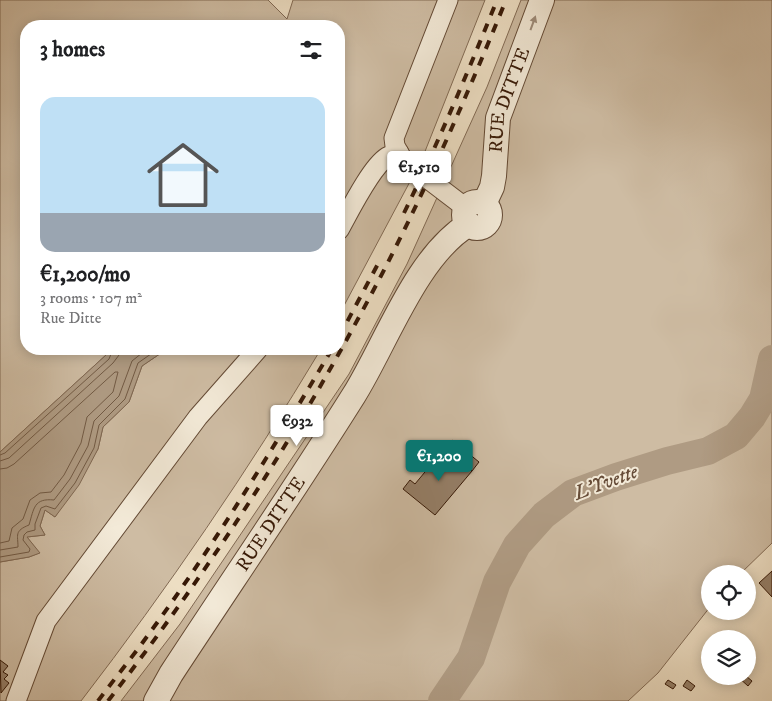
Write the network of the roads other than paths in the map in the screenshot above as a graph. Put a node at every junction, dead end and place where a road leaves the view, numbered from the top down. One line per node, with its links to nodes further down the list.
1 (448, 0): 3 (street)
2 (542, 0): 4 (street, RUE DITTE, one-way to 2)
3 (399, 153): 4 (street); 5 (street)
4 (473, 212): 8 (street, RUE DITTE)
5 (345, 219)
6 (253, 355): 7 (street)
7 (16, 701)
8 (156, 701)

